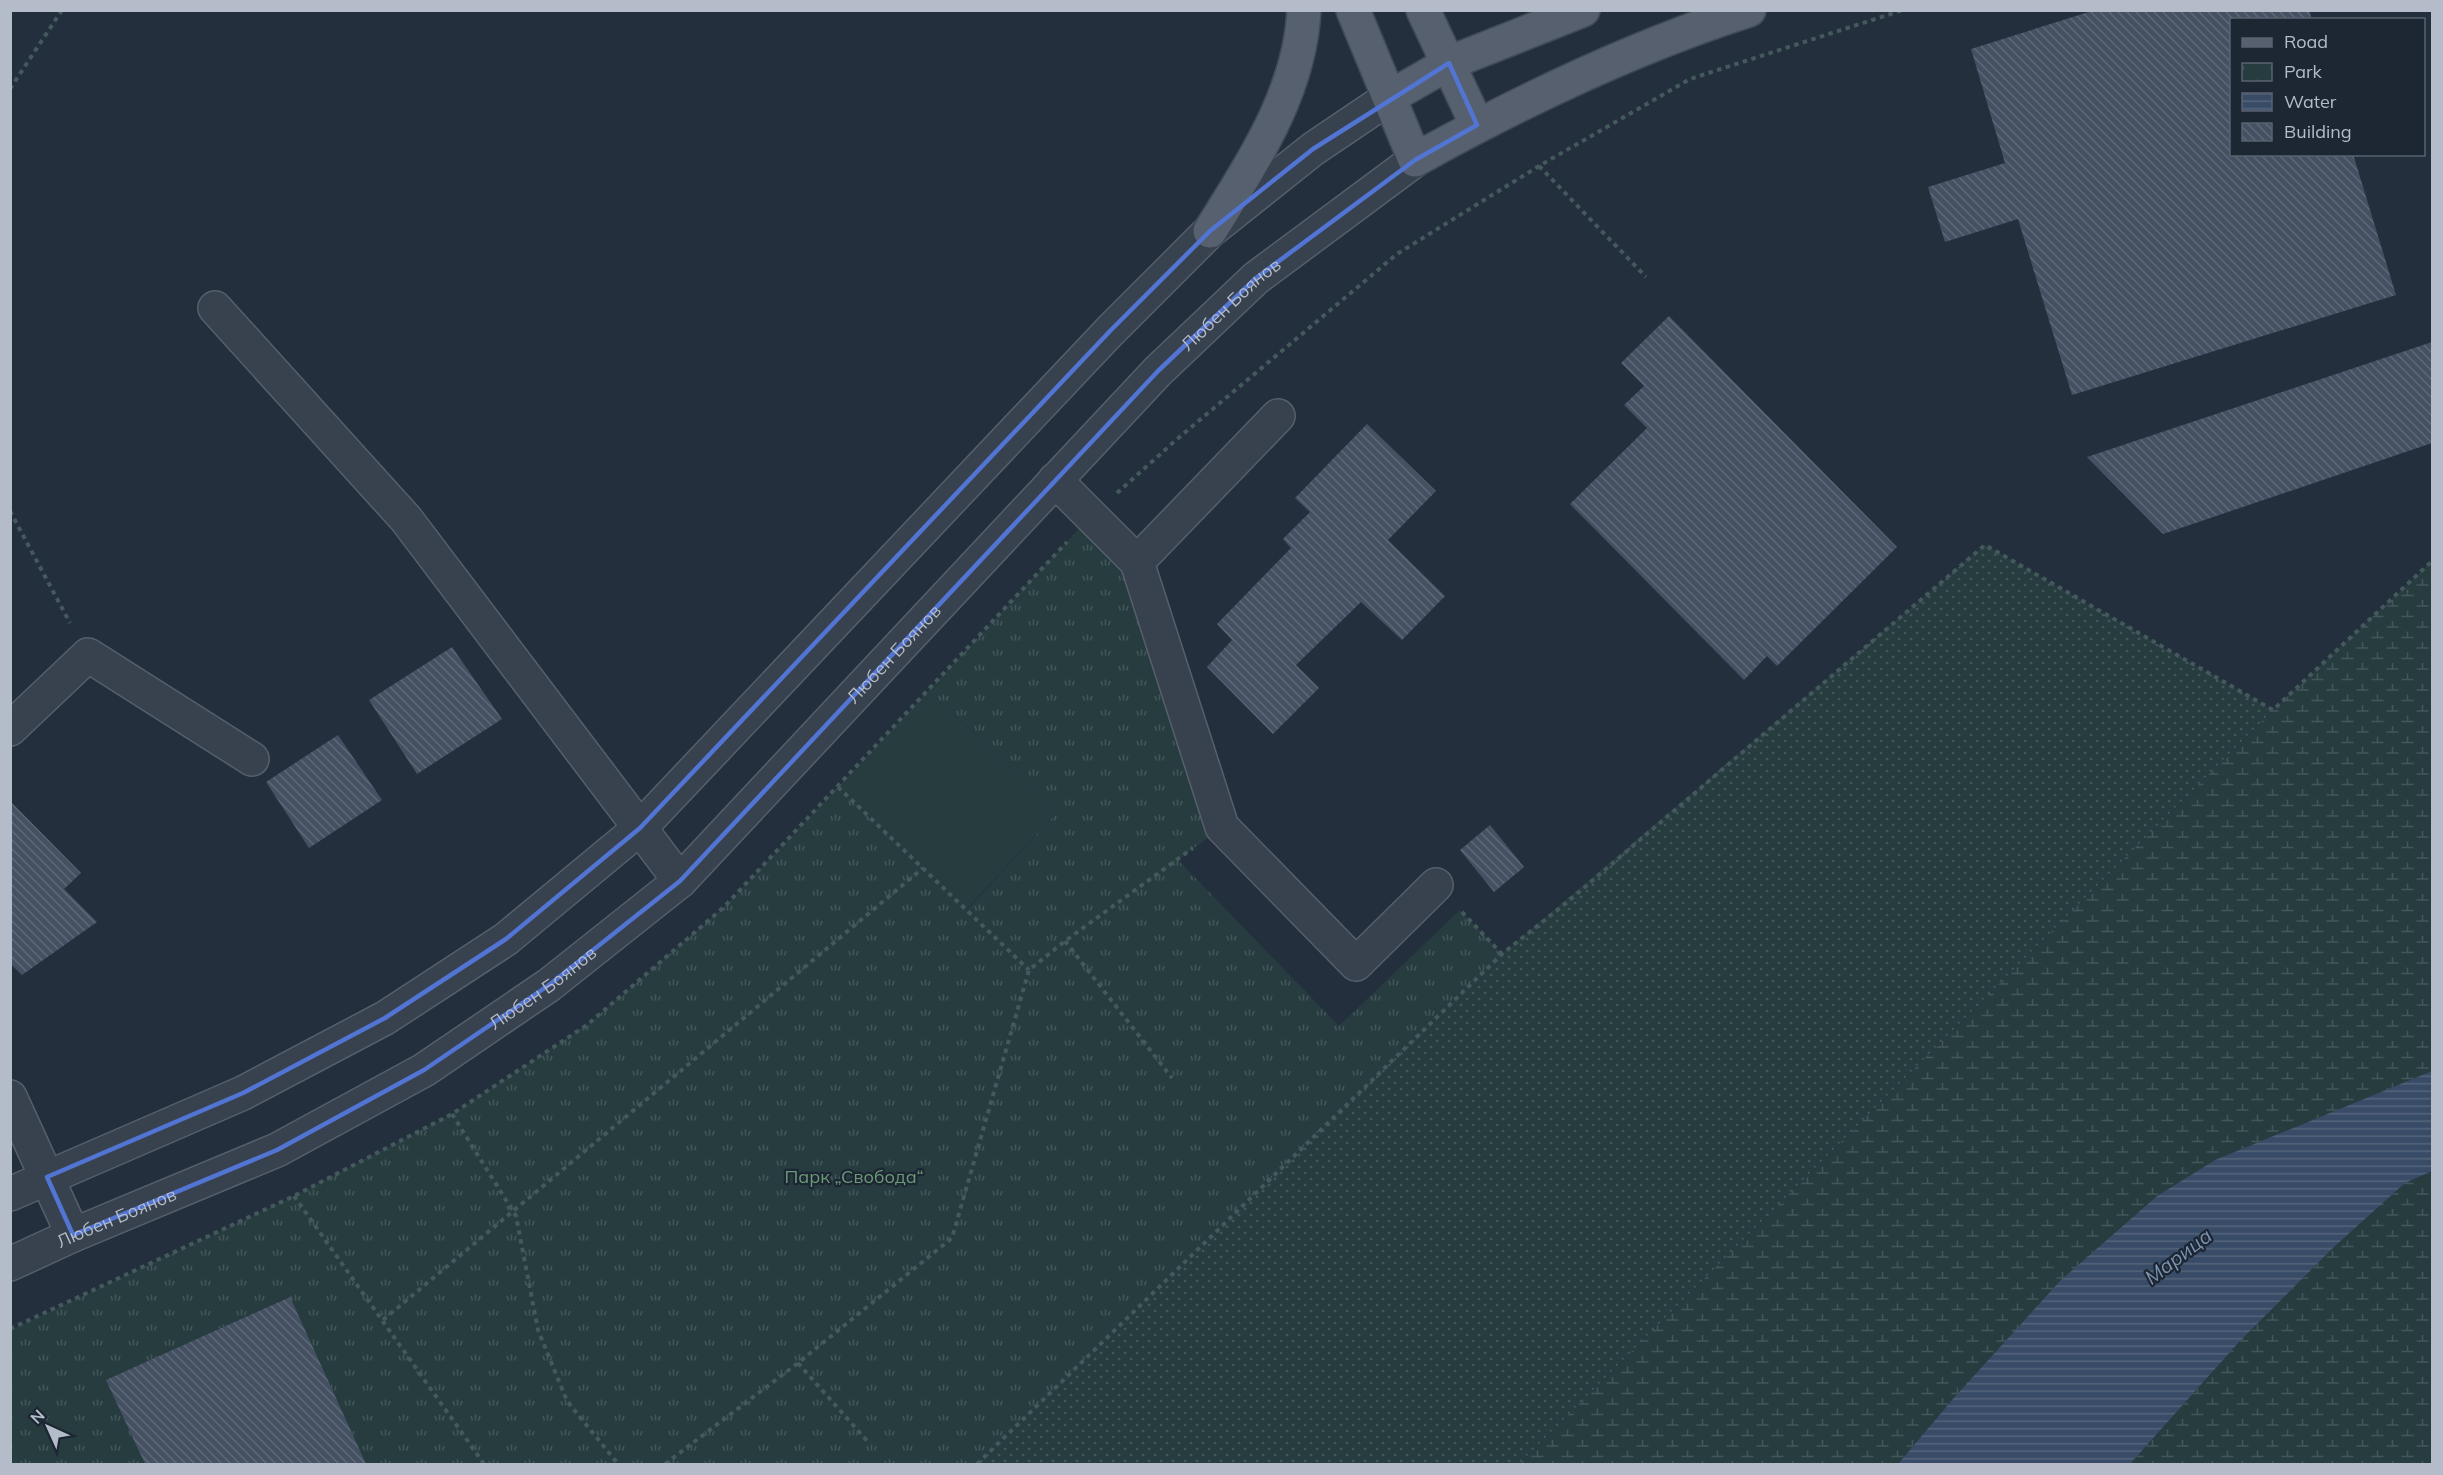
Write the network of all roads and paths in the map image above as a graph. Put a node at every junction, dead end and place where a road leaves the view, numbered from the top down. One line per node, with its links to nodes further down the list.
1 (62, 10): 9 (path)
2 (1304, 10): 14 (main road)
3 (1353, 10): 10 (main road)
4 (1424, 10): 8 (main road)
5 (1583, 10): 8 (main road)
6 (1749, 10): 11 (main road, Любен Боянов)
7 (1903, 10): 13 (path)
8 (1449, 63): 10 (main road); 11 (main road)
9 (10, 89)
10 (1390, 97): 12 (main road); 14 (street)
11 (1477, 125): 12 (main road, Любен Боянов)
12 (1415, 160): 18 (street, Любен Боянов)
13 (1539, 166): 15 (path); 20 (path)
14 (1210, 231): 28 (street)
15 (1646, 277)
16 (214, 308): 28 (street)
17 (1278, 416): 22 (street)
18 (1055, 480): 20 (street); 30 (street, Любен Боянов)
19 (10, 511): 23 (path)
20 (1091, 516): 22 (street); 26 (path)
21 (2433, 561): 33 (path)
22 (1137, 562): 27 (street)
23 (88, 655): 24 (street); 25 (street)
24 (10, 729)
25 (252, 759)
26 (838, 787): 29 (path); 37 (path)
27 (1222, 827): 31 (street); 32 (path)
28 (640, 828): 30 (street); 38 (street)
29 (923, 868): 34 (path); 41 (path)
30 (680, 881): 42 (street, Любен Боянов)
31 (1436, 885): 33 (path)
32 (1065, 941): 34 (path); 35 (path)
33 (1502, 954): 51 (path)
34 (1029, 970): 46 (path)
35 (1172, 1078)
36 (10, 1097): 38 (street)
37 (452, 1114): 40 (path); 41 (path)
38 (46, 1177): 39 (street); 42 (street)
39 (10, 1194)
40 (294, 1196): 44 (path); 45 (path)
41 (514, 1210): 44 (path); 49 (path)
42 (73, 1235): 43 (street, Любен Боянов)
43 (10, 1264)
44 (383, 1320): 48 (path)
45 (10, 1329)
46 (798, 1363): 47 (path); 50 (path)
47 (868, 1442)
48 (484, 1464)
49 (618, 1464)
50 (665, 1464)
51 (977, 1464)

